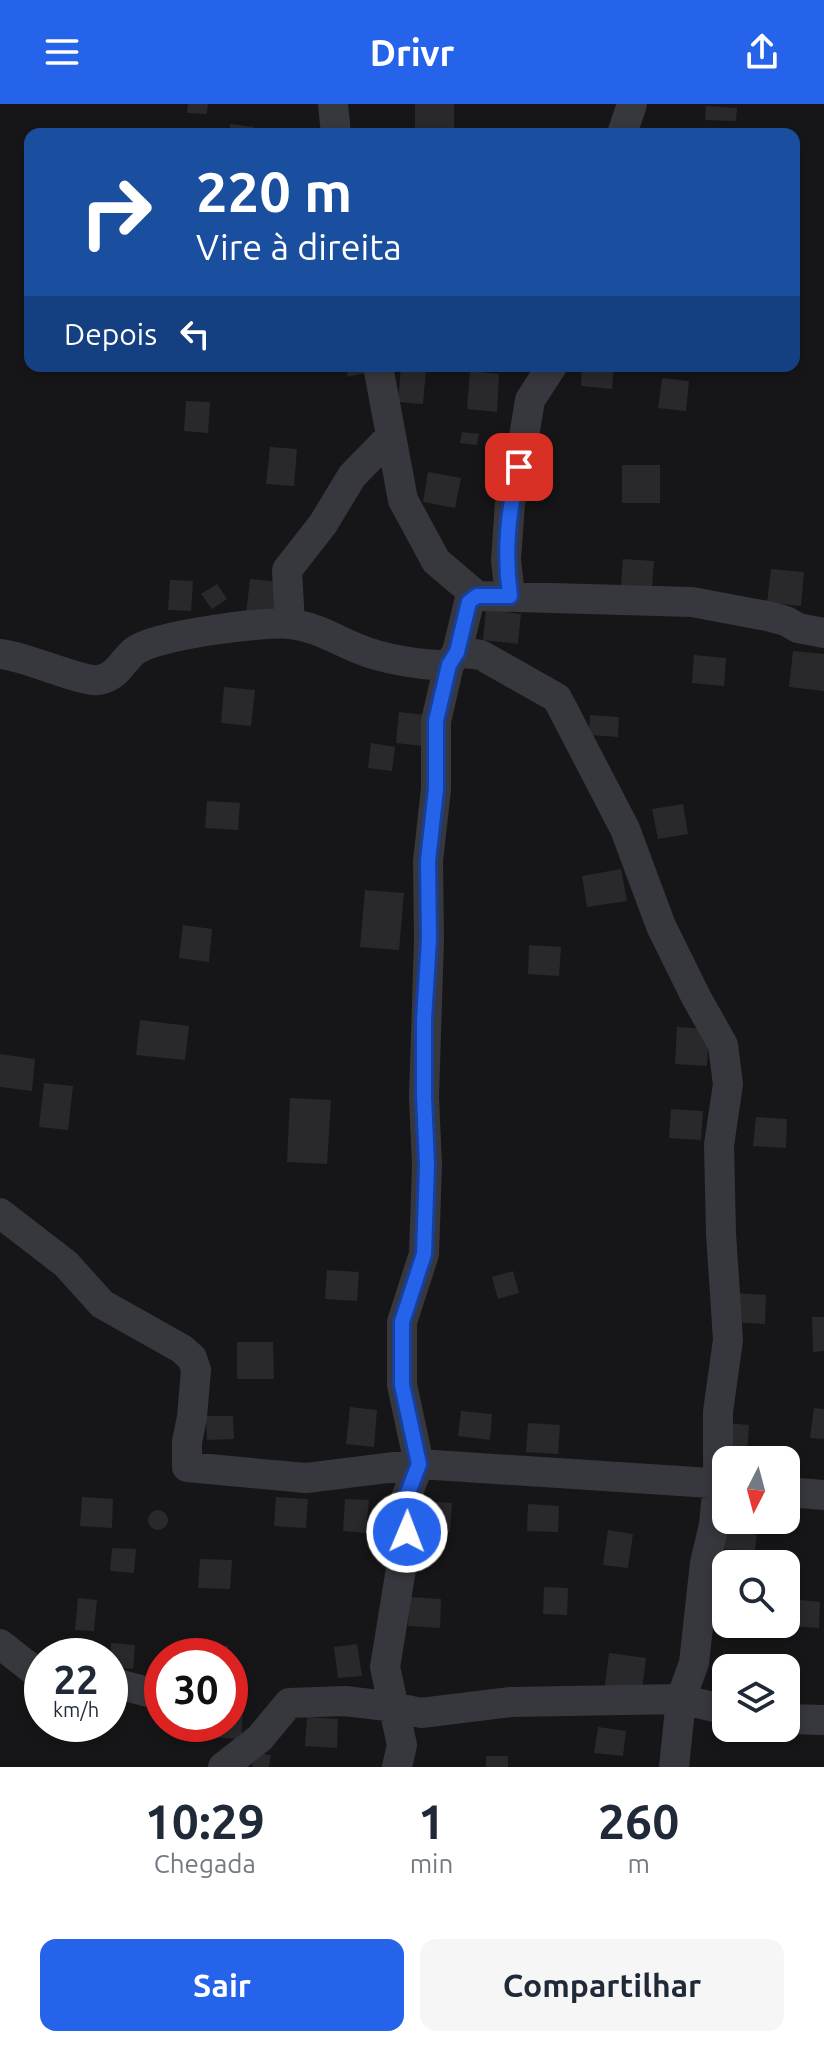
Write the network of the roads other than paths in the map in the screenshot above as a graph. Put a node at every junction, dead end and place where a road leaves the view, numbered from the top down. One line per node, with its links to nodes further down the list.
1 (333, 104): 3 (street)
2 (632, 104): 4 (street)
3 (335, 128)
4 (624, 128)
5 (379, 372): 7 (street)
6 (548, 372): 9 (street)
7 (390, 437): 8 (street); 10 (street)
8 (477, 596): 9 (street); 13 (street)
9 (510, 596): 11 (street)
10 (290, 624): 12 (street); 13 (street)
11 (824, 633)
12 (0, 654)
13 (453, 658): 15 (street); 16 (street)
14 (0, 1213): 16 (street)
15 (720, 1446)
16 (419, 1464): 17 (street); 24 (street)
17 (712, 1482)
18 (800, 1493): 19 (street)
19 (824, 1495)
20 (712, 1533): 23 (street)
21 (0, 1644): 22 (street)
22 (24, 1663)
23 (681, 1699): 24 (street); 25 (street); 30 (street)
24 (395, 1707): 28 (street); 29 (street)
25 (712, 1707)
26 (800, 1719): 27 (street)
27 (824, 1720)
28 (223, 1767)
29 (397, 1767)
30 (674, 1767)

